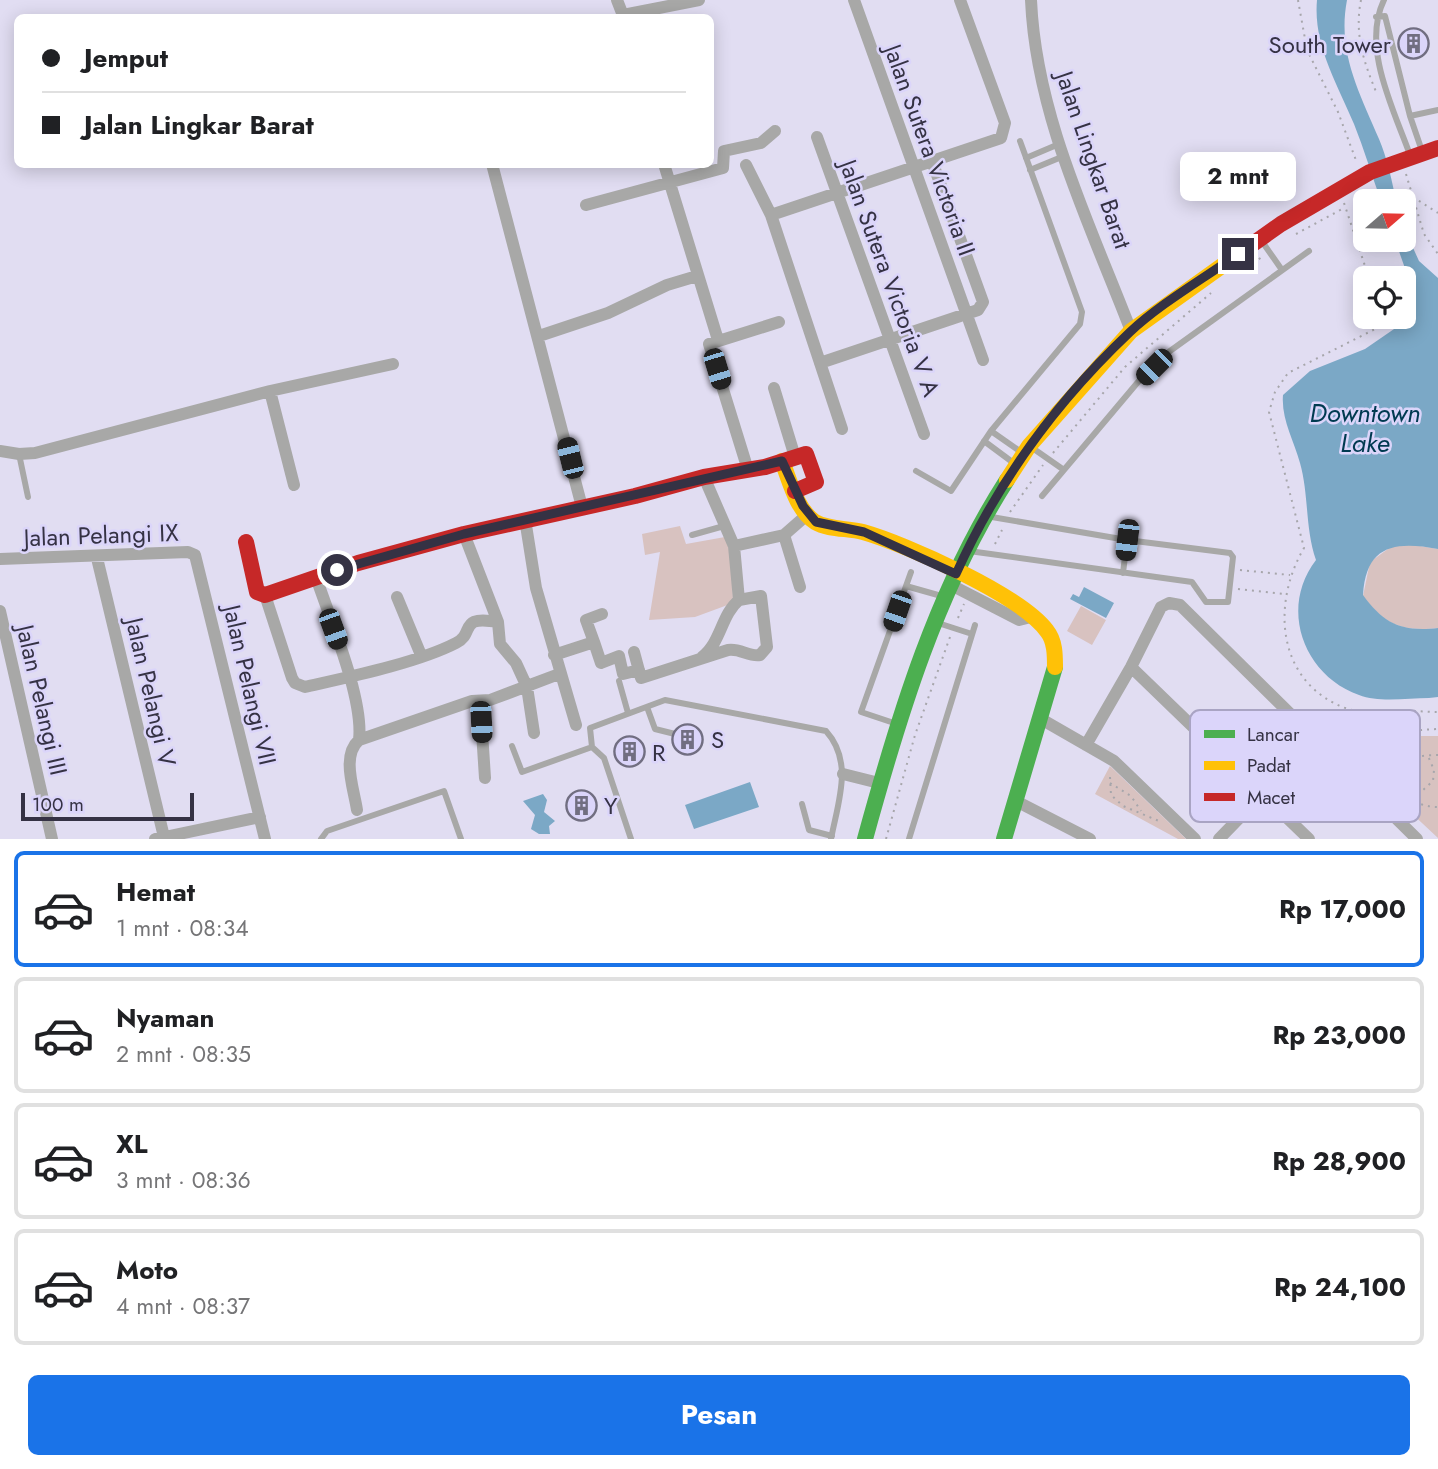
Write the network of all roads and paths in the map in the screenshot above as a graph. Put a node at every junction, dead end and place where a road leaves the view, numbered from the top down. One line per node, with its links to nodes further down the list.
1 (699, 0): 7 (street)
2 (854, 0): 20 (street, Jalan Sutera Victoria II)
3 (960, 0): 18 (street)
4 (1031, 0): 14 (street, Jalan Lingkar Barat)
5 (1298, 0): 24 (path)
6 (1384, 0): 8 (lane)
7 (633, 14)
8 (1376, 17): 10 (lane); 16 (lane)
9 (1438, 110): 10 (lane)
10 (1410, 116): 16 (lane)
11 (775, 131): 15 (street)
12 (817, 137): 27 (street, Jalan Sutera Victoria V A)
13 (1020, 141): 17 (lane)
14 (1062, 150): 17 (lane); 23 (lane); 44 (street, Jalan Lingkar Barat)
15 (717, 152): 25 (street)
16 (1417, 155): 24 (street)
17 (1026, 158): 23 (lane)
18 (932, 161): 20 (street); 41 (street, Jalan Sutera Victoria II)
19 (746, 165): 32 (street)
20 (914, 166): 27 (street); 41 (street, Jalan Sutera Victoria II)
21 (493, 168): 45 (street)
22 (665, 168): 25 (street)
23 (1030, 170): 54 (lane)
24 (1366, 175): 26 (street)
25 (669, 181): 29 (street); 39 (street)
26 (1342, 188): 30 (path); 34 (street)
27 (837, 193): 32 (street); 47 (street, Jalan Sutera Victoria V A)
28 (1416, 199): 31 (path)
29 (586, 205)
30 (1344, 208): 33 (path); 36 (path)
31 (1438, 213)
32 (771, 215): 49 (street)
33 (1287, 238)
34 (1264, 245): 37 (path); 38 (lane); 44 (street)
35 (1309, 251): 38 (lane)
36 (1365, 266)
37 (1246, 268)
38 (1282, 270): 63 (lane)
39 (697, 276): 45 (street); 46 (street)
40 (1213, 292): 61 (path)
41 (966, 314): 47 (street); 48 (street, Jalan Sutera Victoria II)
42 (779, 322): 46 (street)
43 (1377, 329): 90 (path)
44 (1131, 331): 59 (street)
45 (539, 336): 70 (street)
46 (718, 340): 62 (street)
47 (891, 340): 49 (street); 55 (street, Jalan Sutera Victoria V A)
48 (983, 360)
49 (820, 363): 53 (street)
50 (393, 364): 52 (street)
51 (774, 388): 60 (street)
52 (270, 391): 58 (street); 66 (street)
53 (842, 429)
54 (991, 431): 56 (lane); 59 (lane)
55 (924, 433)
56 (984, 441): 59 (lane); 64 (lane)
57 (0, 451): 58 (street)
58 (19, 454): 69 (lane)
59 (1023, 454): 61 (lane); 72 (street)
60 (789, 459): 62 (street); 67 (street); 67 (street)
61 (1047, 459): 63 (lane); 74 (path)
62 (748, 470): 65 (street)
63 (1064, 470): 68 (lane)
64 (916, 471)
65 (704, 477): 70 (street); 75 (street)
66 (294, 485)
67 (795, 491): 71 (street)
68 (1042, 496)
69 (28, 497)
70 (582, 508): 73 (street)
71 (808, 514): 78 (street); 92 (street)
72 (984, 516): 74 (lane); 82 (street)
73 (525, 519): 76 (street); 112 (street)
74 (1006, 520): 79 (lane); 83 (path)
75 (726, 525): 77 (lane); 81 (street)
76 (464, 534): 91 (street); 104 (street)
77 (692, 535)
78 (784, 535): 81 (street); 94 (street)
79 (1127, 540): 87 (lane); 89 (lane)
80 (246, 542): 98 (street)
81 (734, 546): 100 (street)
82 (967, 550): 83 (lane); 92 (street)
83 (991, 554): 89 (lane)
84 (97, 558): 85 (street, Jalan Pelangi IX); 86 (street, Jalan Pelangi IX); 161 (street, Jalan Pelangi V)
85 (0, 559)
86 (199, 562): 156 (street, Jalan Pelangi VII)
87 (1232, 570): 90 (path); 95 (lane)
88 (911, 572): 93 (lane)
89 (1123, 573): 95 (lane)
90 (1291, 575): 97 (path)
91 (316, 577): 98 (street); 117 (street)
92 (951, 585): 93 (lane); 96 (street); 103 (street); 105 (street)
93 (906, 586): 129 (lane)
94 (800, 587)
95 (1230, 587): 97 (path)
96 (969, 594): 103 (street); 107 (path)
97 (1286, 594): 122 (path)
98 (265, 595): 117 (street)
99 (397, 597): 111 (street)
100 (739, 600): 113 (street); 113 (street)
101 (0, 611): 162 (street, Jalan Pelangi III)
102 (602, 614): 109 (street)
103 (1031, 617): 128 (street)
104 (499, 622): 111 (street); 119 (street)
105 (935, 622): 107 (lane); 129 (street)
106 (975, 625): 108 (lane)
107 (953, 628): 108 (lane); 168 (path)
108 (972, 634): 169 (lane)
109 (594, 642): 112 (street); 115 (street)
110 (634, 652): 115 (street)
111 (421, 655): 117 (street)
112 (554, 655): 116 (street)
113 (702, 657): 115 (street)
114 (1131, 667): 123 (street); 130 (street); 137 (street)
115 (639, 670)
116 (559, 674): 119 (street); 131 (street)
117 (350, 675): 136 (street)
118 (620, 681): 127 (lane)
119 (527, 687): 120 (street); 134 (street)
120 (480, 701): 136 (street); 145 (street)
121 (646, 707): 127 (lane); 135 (lane); 144 (lane)
122 (1349, 709): 124 (path)
123 (1287, 710)
124 (1354, 710)
125 (1420, 711): 126 (path)
126 (1438, 712)
127 (628, 713): 139 (lane)
128 (1041, 719): 137 (street); 149 (street)
129 (897, 724): 147 (street)
130 (1190, 724)
131 (576, 725)
132 (1438, 729): 133 (path)
133 (1420, 730)
134 (534, 733)
135 (680, 735)
136 (359, 740): 153 (street)
137 (1086, 745): 143 (street)
138 (512, 746): 139 (lane)
139 (592, 747): 166 (lane)
140 (1427, 755): 141 (path); 142 (path); 148 (path)
141 (1438, 755)
142 (1420, 757)
143 (1114, 761): 146 (path); 155 (street)
144 (843, 774): 147 (street); 160 (lane)
145 (485, 778)
146 (1109, 782): 154 (path); 154 (path)
147 (880, 783): 167 (street)
148 (1420, 792)
149 (1016, 800): 170 (street); 171 (street)
150 (802, 804): 160 (lane)
151 (1420, 806): 152 (path)
152 (1438, 807)
153 (357, 810)
154 (1142, 812): 155 (path)
155 (1168, 813): 172 (street)
156 (260, 817): 161 (street); 163 (street, Jalan Pelangi VII)
157 (1235, 822): 173 (street)
158 (1291, 822): 174 (street)
159 (1400, 822): 175 (street)
160 (832, 837)
161 (159, 838)
162 (52, 839)
163 (265, 839)
164 (321, 839): 165 (lane)
165 (461, 839)
166 (631, 839)
167 (865, 839)
168 (886, 839)
169 (909, 839)
170 (1004, 839)
171 (1090, 839)
172 (1195, 839)
173 (1219, 839)
174 (1309, 839)
175 (1417, 839)

